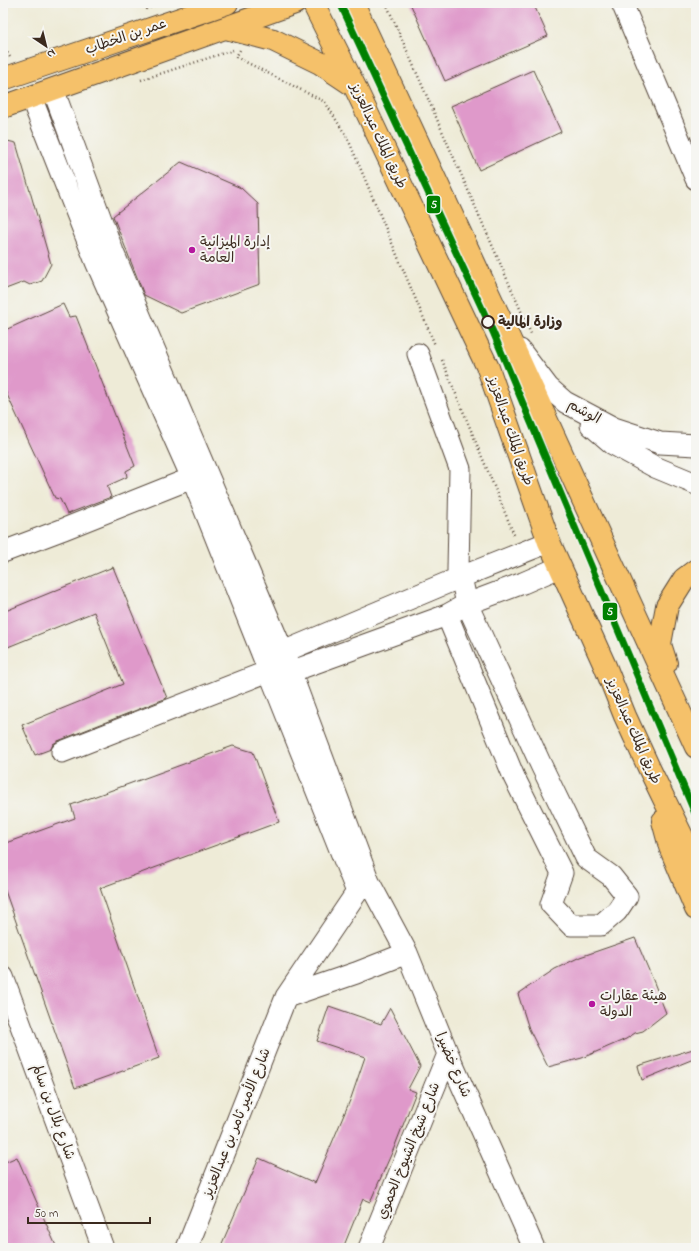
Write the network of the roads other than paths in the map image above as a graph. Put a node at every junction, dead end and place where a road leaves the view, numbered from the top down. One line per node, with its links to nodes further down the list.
1 (295, 3): 6 (main road)
2 (313, 3): 8 (main road, طريق الملك عبدالعزيز)
3 (353, 3): 13 (main road)
4 (622, 3): 12 (street)
5 (221, 4): 7 (main road, عمر بن الخطاب)
6 (226, 28): 8 (main road); 9 (main road)
7 (3, 79)
8 (354, 85): 19 (main road, طريق الملك عبدالعزيز)
9 (53, 89): 10 (main road); 26 (street)
10 (31, 97): 11 (main road); 17 (street)
11 (3, 107)
12 (696, 179)
13 (504, 327): 15 (street, الوشم); 29 (main road)
14 (428, 353): 23 (street)
15 (565, 402): 16 (street, الوشم); 18 (street)
16 (696, 445)
17 (192, 478): 20 (street); 27 (street)
18 (696, 484)
19 (549, 542): 21 (main road, طريق الملك عبدالعزيز); 23 (street)
20 (3, 552)
21 (560, 567): 24 (street); 32 (main road, طريق الملك عبدالعزيز)
22 (696, 570): 29 (main road)
23 (461, 577): 24 (street); 26 (street)
24 (466, 604): 25 (street); 25 (street)
25 (447, 615): 28 (street)
26 (284, 652): 27 (street); 28 (street)
27 (269, 671): 28 (street); 31 (street); 34 (street)
28 (290, 672): 34 (street)
29 (687, 726): 30 (main road)
30 (696, 748)
31 (62, 752)
32 (649, 768): 33 (main road, طريق الملك عبدالعزيز); 35 (main road)
33 (696, 865)
34 (363, 887): 36 (street, شارع خضيرا); 38 (street, شارع الأمير ثامر بن عبدالعزيز)
35 (696, 909)
36 (407, 953): 38 (street); 40 (street, شارع خضيرا)
37 (3, 977): 39 (street, شارع بلال بن سالم)
38 (286, 997): 42 (street, شارع الأمير ثامر بن عبدالعزيز)
39 (9, 1012): 41 (street, شارع بلال بن سالم)
40 (448, 1054): 43 (street, شارع شيخ الشيوخ الحموي); 44 (street, شارع خضيرا)
41 (103, 1248)
42 (187, 1248)
43 (370, 1248)
44 (534, 1248)

